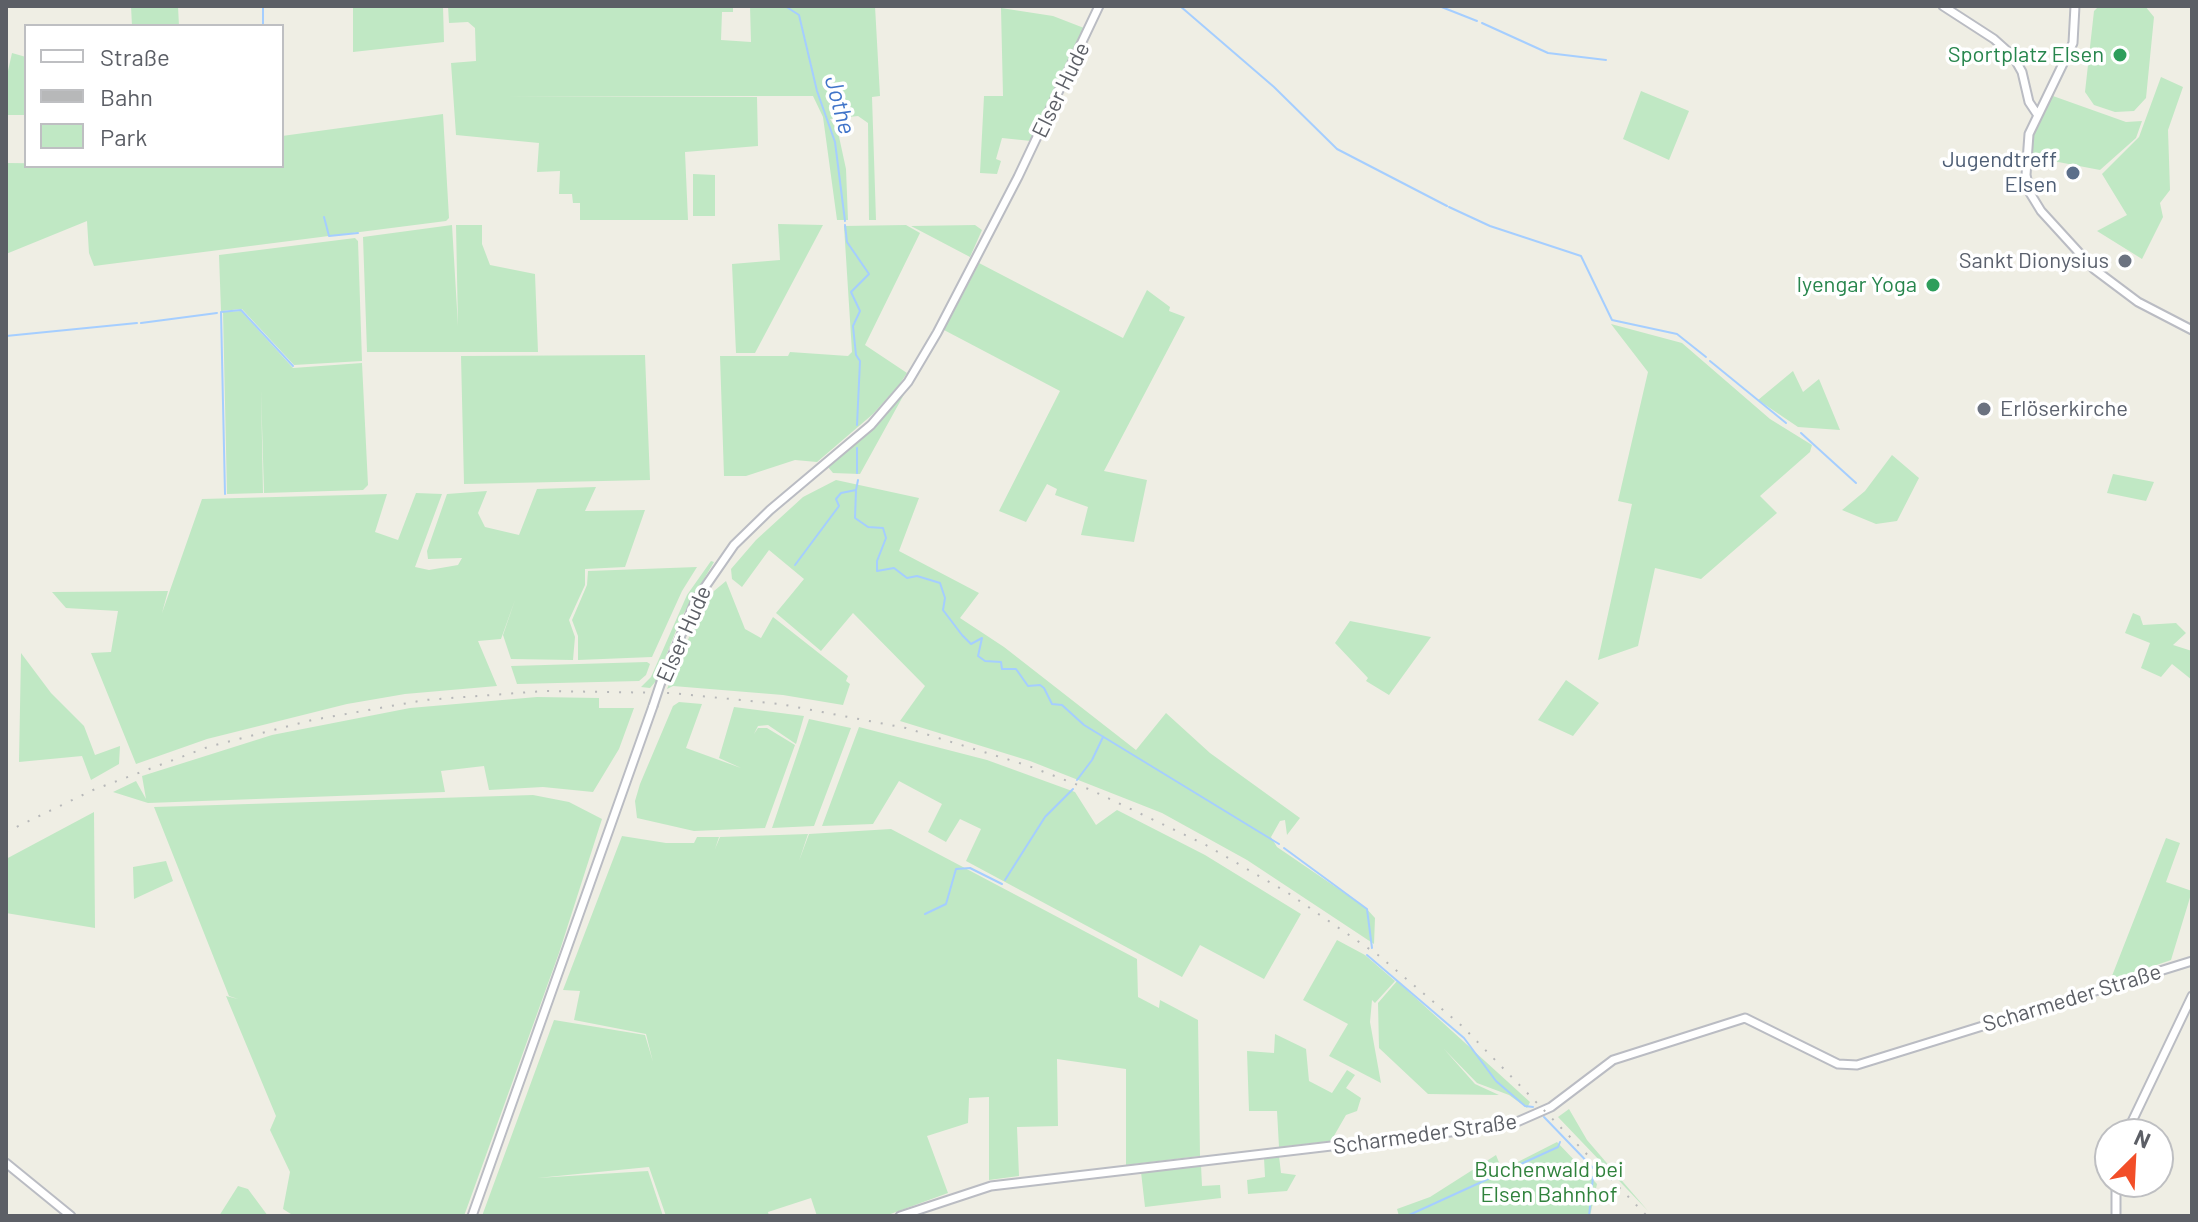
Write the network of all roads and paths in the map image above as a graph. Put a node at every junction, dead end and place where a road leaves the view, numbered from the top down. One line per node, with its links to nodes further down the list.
1 (1099, 6): 11 (street, Elser Hude, bridge)
2 (1943, 6): 4 (street)
3 (2075, 6): 4 (street)
4 (2037, 114): 5 (street)
5 (2192, 330)
6 (2192, 961): 12 (street, Scharmeder Straße)
7 (2192, 996): 8 (street)
8 (2134, 1118)
9 (6, 1163): 10 (street)
10 (71, 1216)
11 (472, 1216)
12 (900, 1216)

